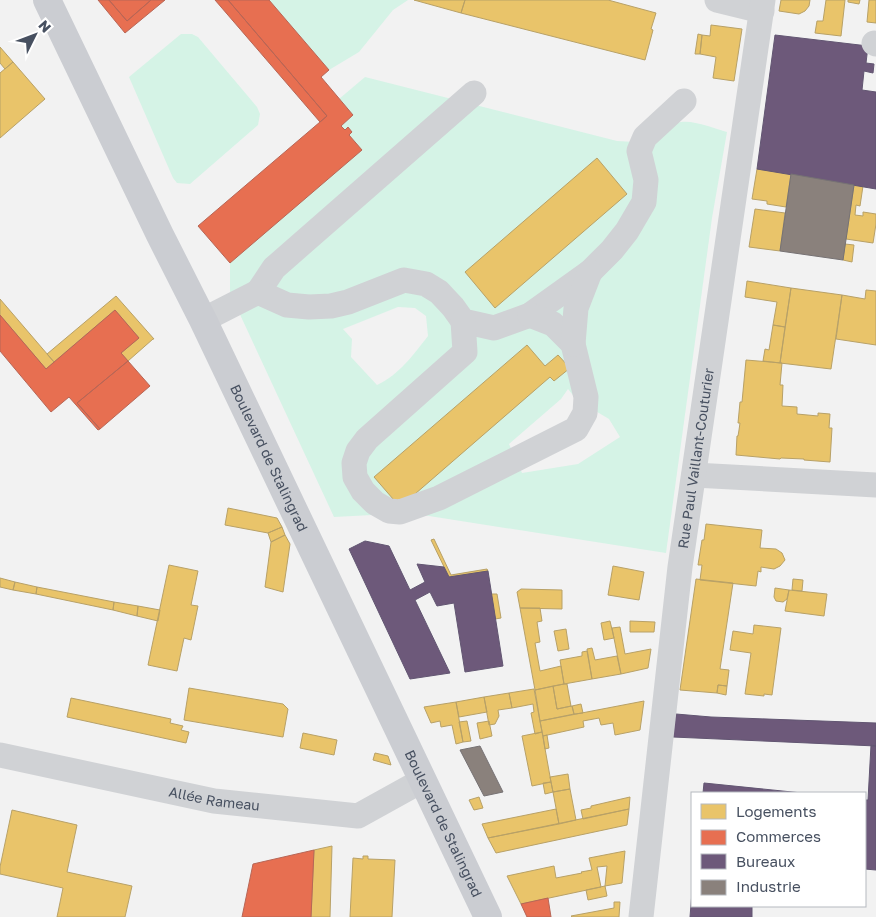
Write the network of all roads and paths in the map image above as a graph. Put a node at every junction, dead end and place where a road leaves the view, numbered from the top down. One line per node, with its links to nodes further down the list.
1 (48, 0): 9 (main road, Boulevard de Stalingrad)
2 (717, 0): 3 (street)
3 (763, 6): 14 (street, Rue Paul Vaillant-Couturier)
4 (474, 92): 7 (street)
5 (684, 101): 6 (street)
6 (590, 272): 8 (street); 12 (street)
7 (258, 292): 9 (street); 10 (street)
8 (530, 315): 11 (street); 12 (street)
9 (203, 320): 17 (main road, Boulevard de Stalingrad)
10 (463, 321): 11 (street); 13 (street)
11 (494, 328): 13 (street)
12 (572, 344): 13 (street)
13 (465, 352)
14 (694, 475): 15 (street); 19 (street, Rue Paul Vaillant-Couturier)
15 (876, 485)
16 (0, 755): 17 (street, Allée Rameau)
17 (423, 780): 18 (main road, Boulevard de Stalingrad)
18 (488, 917)
19 (641, 917)

